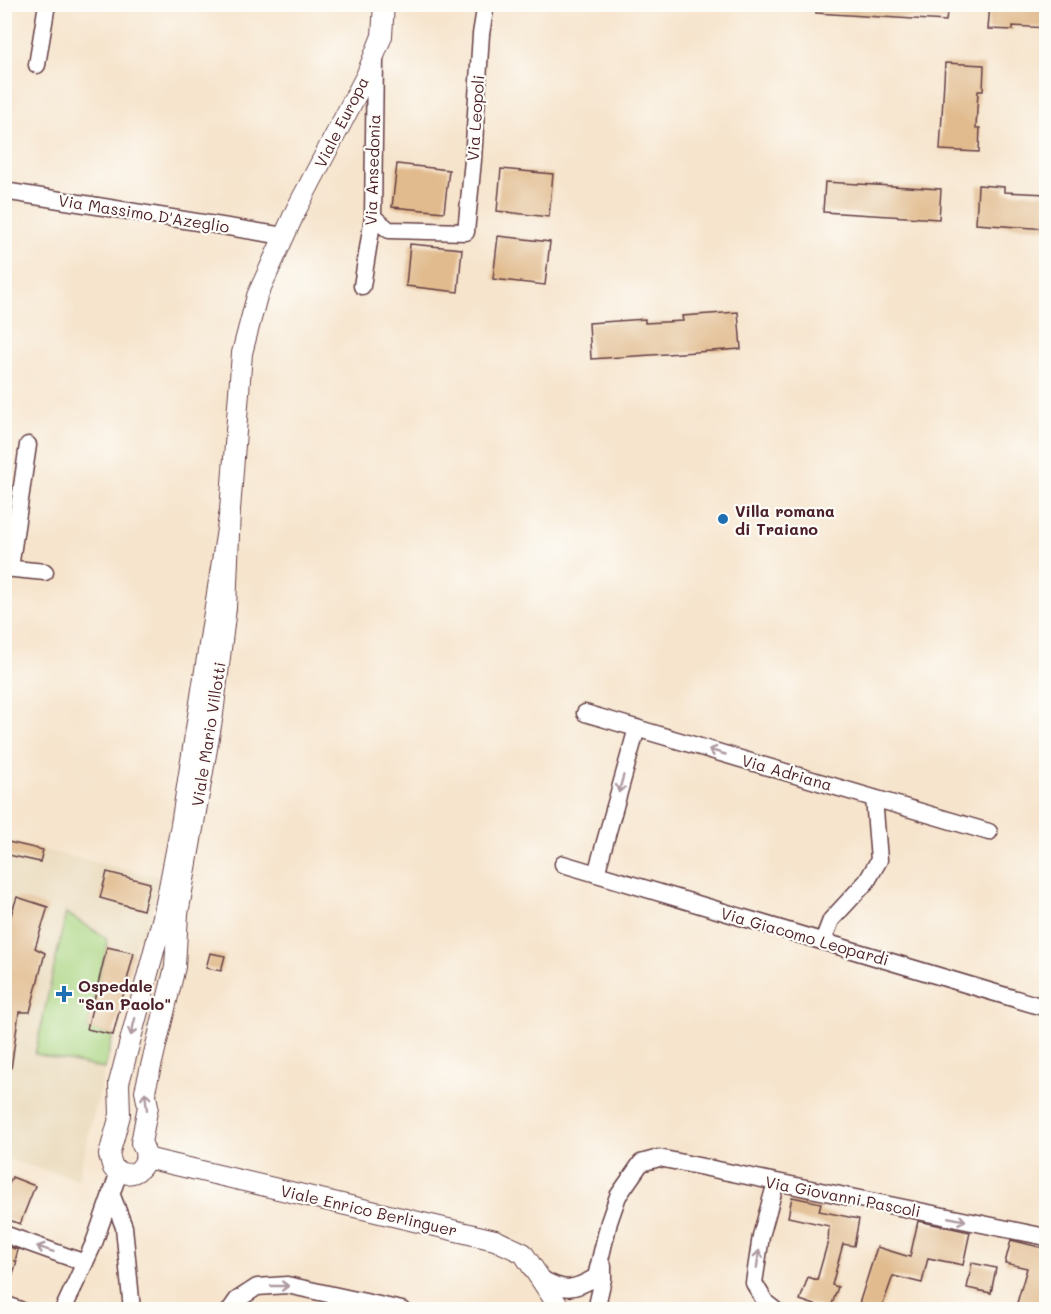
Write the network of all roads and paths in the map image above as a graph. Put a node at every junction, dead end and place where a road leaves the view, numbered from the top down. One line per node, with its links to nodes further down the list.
1 (47, 4): 5 (street)
2 (384, 4): 4 (street, Viale Europa)
3 (486, 4): 7 (street, Via Leopoli)
4 (375, 54): 7 (street, Via Ansedonia); 8 (street, Viale Europa)
5 (37, 65)
6 (4, 191): 8 (street, Via Massimo D'Azeglio)
7 (373, 217): 9 (street, Via Ansedonia)
8 (285, 236): 11 (street, Viale Mario Villotti)
9 (362, 286)
10 (28, 445): 12 (street)
11 (230, 510): 21 (street, Viale Mario Villotti); 22 (street, Viale Mario Villotti)
12 (7, 568): 13 (street)
13 (45, 572)
14 (585, 713): 15 (street, Via Adriana)
15 (637, 728): 16 (street, Via Adriana, one-way to 15); 19 (street, one-way to 19)
16 (874, 798): 17 (street, Via Adriana); 20 (street)
17 (989, 832)
18 (563, 864): 19 (street, Via Giacomo Leopardi)
19 (596, 874): 20 (street, Via Giacomo Leopardi)
20 (823, 941): 23 (street, Via Giacomo Leopardi)
21 (153, 950): 22 (street); 24 (street, Viale Mario Villotti, one-way to 24)
22 (176, 957): 25 (street, Viale Mario Villotti, one-way to 22)
23 (1047, 1008)
24 (111, 1148): 25 (street); 26 (street)
25 (144, 1150): 26 (street); 33 (street, Viale Enrico Berlinguer)
26 (119, 1172): 28 (street)
27 (776, 1182): 30 (street, Via Giovanni Pascoli, one-way to 30); 31 (street, Via Giovanni Pascoli); 42 (street, one-way to 27)
28 (111, 1193): 32 (street); 37 (street)
29 (4, 1234): 32 (street, one-way to 29)
30 (1047, 1237)
31 (602, 1253): 33 (street); 41 (street)
32 (85, 1263): 36 (street)
33 (542, 1279): 40 (street, Viale Enrico Berlinguer)
34 (4, 1304): 35 (street)
35 (20, 1310)
36 (63, 1310)
37 (132, 1310)
38 (230, 1310): 39 (street, one-way to 39)
39 (402, 1310)
40 (561, 1310)
41 (596, 1310)
42 (775, 1310)

